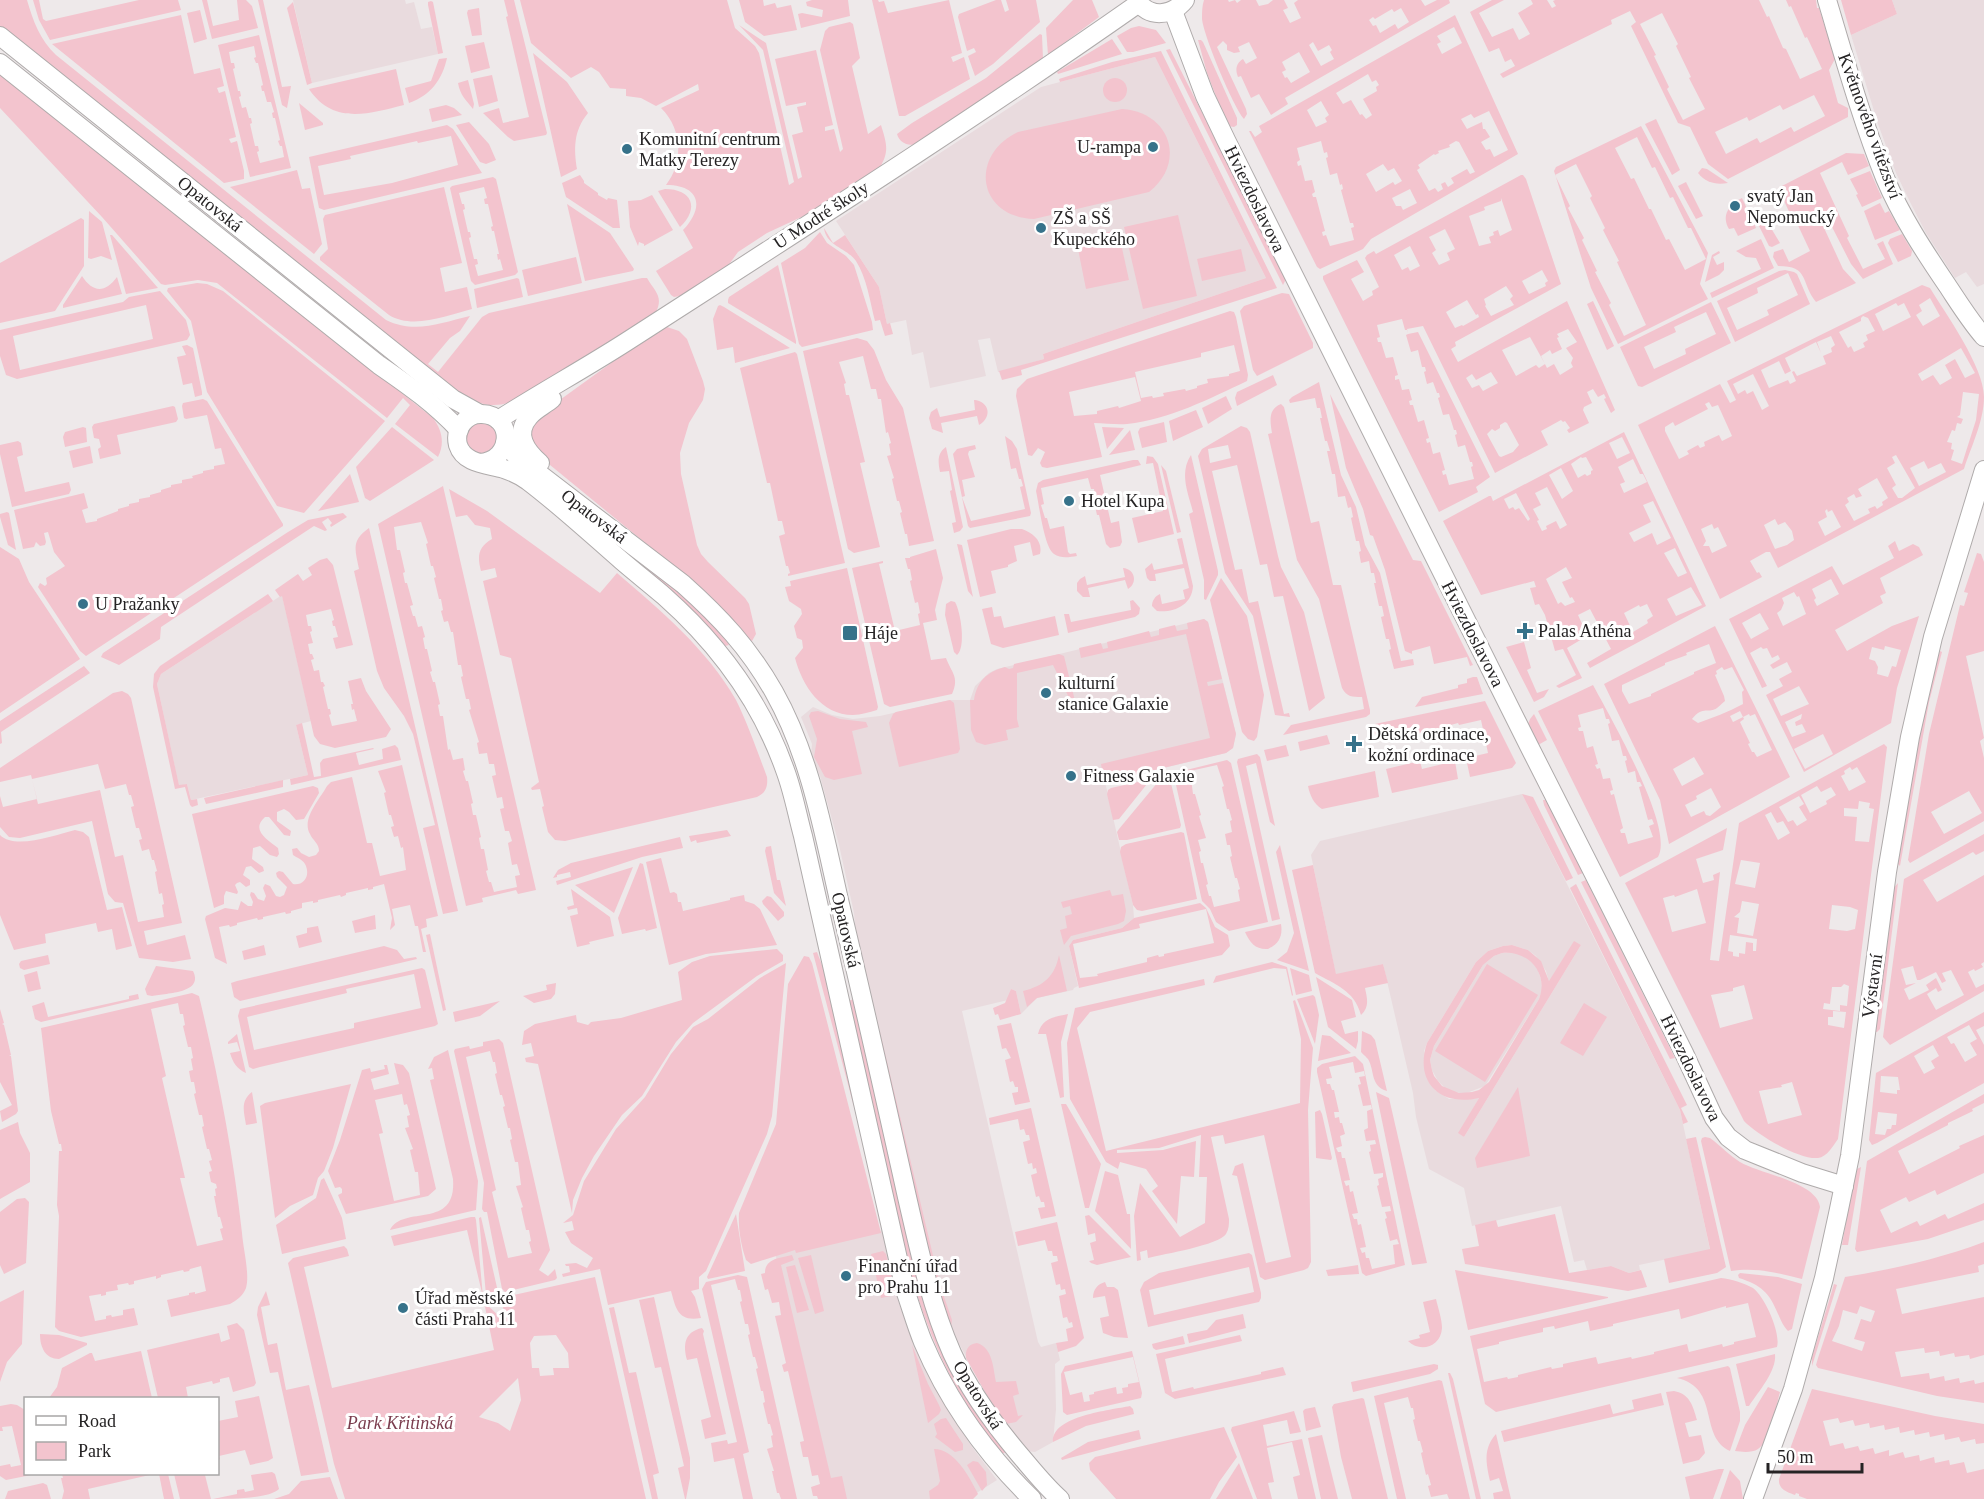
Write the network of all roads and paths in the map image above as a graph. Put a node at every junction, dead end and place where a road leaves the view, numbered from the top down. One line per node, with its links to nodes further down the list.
1 (1827, 0): 6 (main road, Květnového vítězství)
2 (1138, 1): 3 (main road, Hviezdoslavova); 7 (main road, U Modré školy)
3 (1179, 5): 15 (main road, Hviezdoslavova)
4 (0, 36): 8 (main road, Opatovská)
5 (0, 63): 10 (main road, Opatovská)
6 (1984, 337)
7 (570, 377): 9 (main road, U Modré školy); 14 (main road)
8 (480, 414): 9 (main road, Opatovská); 10 (main road)
9 (498, 420): 11 (main road, Opatovská)
10 (459, 430): 12 (main road, Opatovská)
11 (506, 443): 12 (main road); 14 (main road, Opatovská)
12 (480, 462): 16 (main road, Opatovská)
13 (1984, 470): 15 (main road, Výstavní)
14 (667, 572): 17 (main road, Opatovská)
15 (1844, 1186): 18 (main road, Výstavní)
16 (1032, 1499)
17 (1060, 1499)
18 (1753, 1499)

